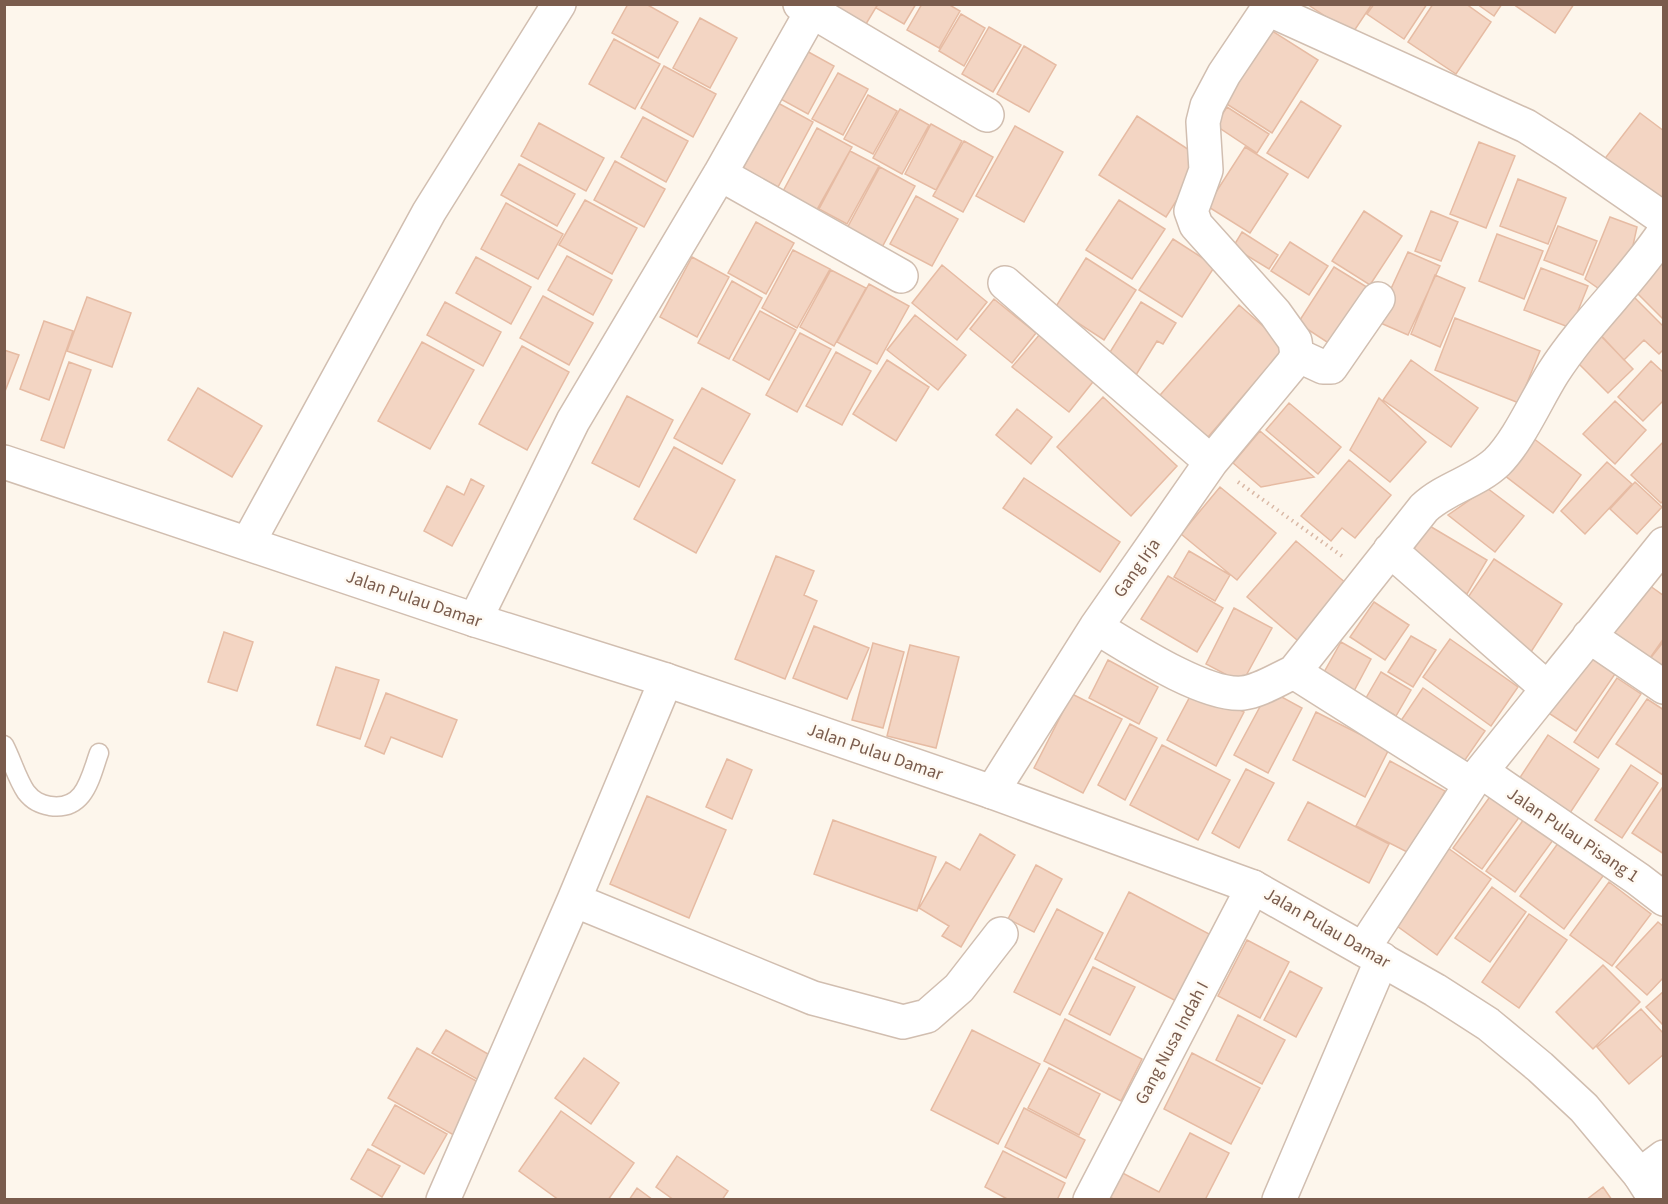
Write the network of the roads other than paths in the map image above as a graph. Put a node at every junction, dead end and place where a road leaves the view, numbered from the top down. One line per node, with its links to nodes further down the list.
1 (559, 4): 14 (street)
2 (1269, 7): 6 (street); 11 (street)
3 (806, 8): 4 (street); 5 (street)
4 (987, 115)
5 (720, 174): 8 (street); 17 (street)
6 (1664, 221)
7 (1664, 232): 16 (street)
8 (902, 276)
9 (1005, 283): 13 (street)
10 (1378, 299): 11 (street)
11 (1297, 355): 13 (street, Gang Irja)
12 (4, 462): 14 (street, Jalan Pulau Damar)
13 (1211, 462): 18 (street, Gang Irja)
14 (248, 543): 17 (street, Jalan Pulau Damar)
15 (1664, 544): 19 (street)
16 (1390, 550): 20 (street); 23 (street)
17 (475, 620): 21 (street, Jalan Pulau Damar)
18 (1096, 627): 20 (street); 27 (street, Gang Irja)
19 (1589, 636): 22 (street); 23 (street)
20 (1294, 672): 26 (street, Jalan Pulau Pisang 1)
21 (666, 680): 27 (street, Jalan Pulau Damar); 30 (street)
22 (1664, 687)
23 (1547, 688): 26 (street)
24 (4, 745): 25 (lane)
25 (99, 753)
26 (1477, 778): 29 (street, Jalan Pulau Pisang 1); 32 (street)
27 (992, 792): 28 (street, Jalan Pulau Damar)
28 (1254, 887): 32 (street, Jalan Pulau Damar); 35 (street, Gang Nusa Indah I)
29 (1664, 899)
30 (574, 900): 31 (street); 34 (street)
31 (1001, 934)
32 (1372, 954): 33 (street, Jalan Pulau Damar); 36 (street)
33 (1653, 1177)
34 (443, 1200)
35 (1090, 1200)
36 (1279, 1200)

